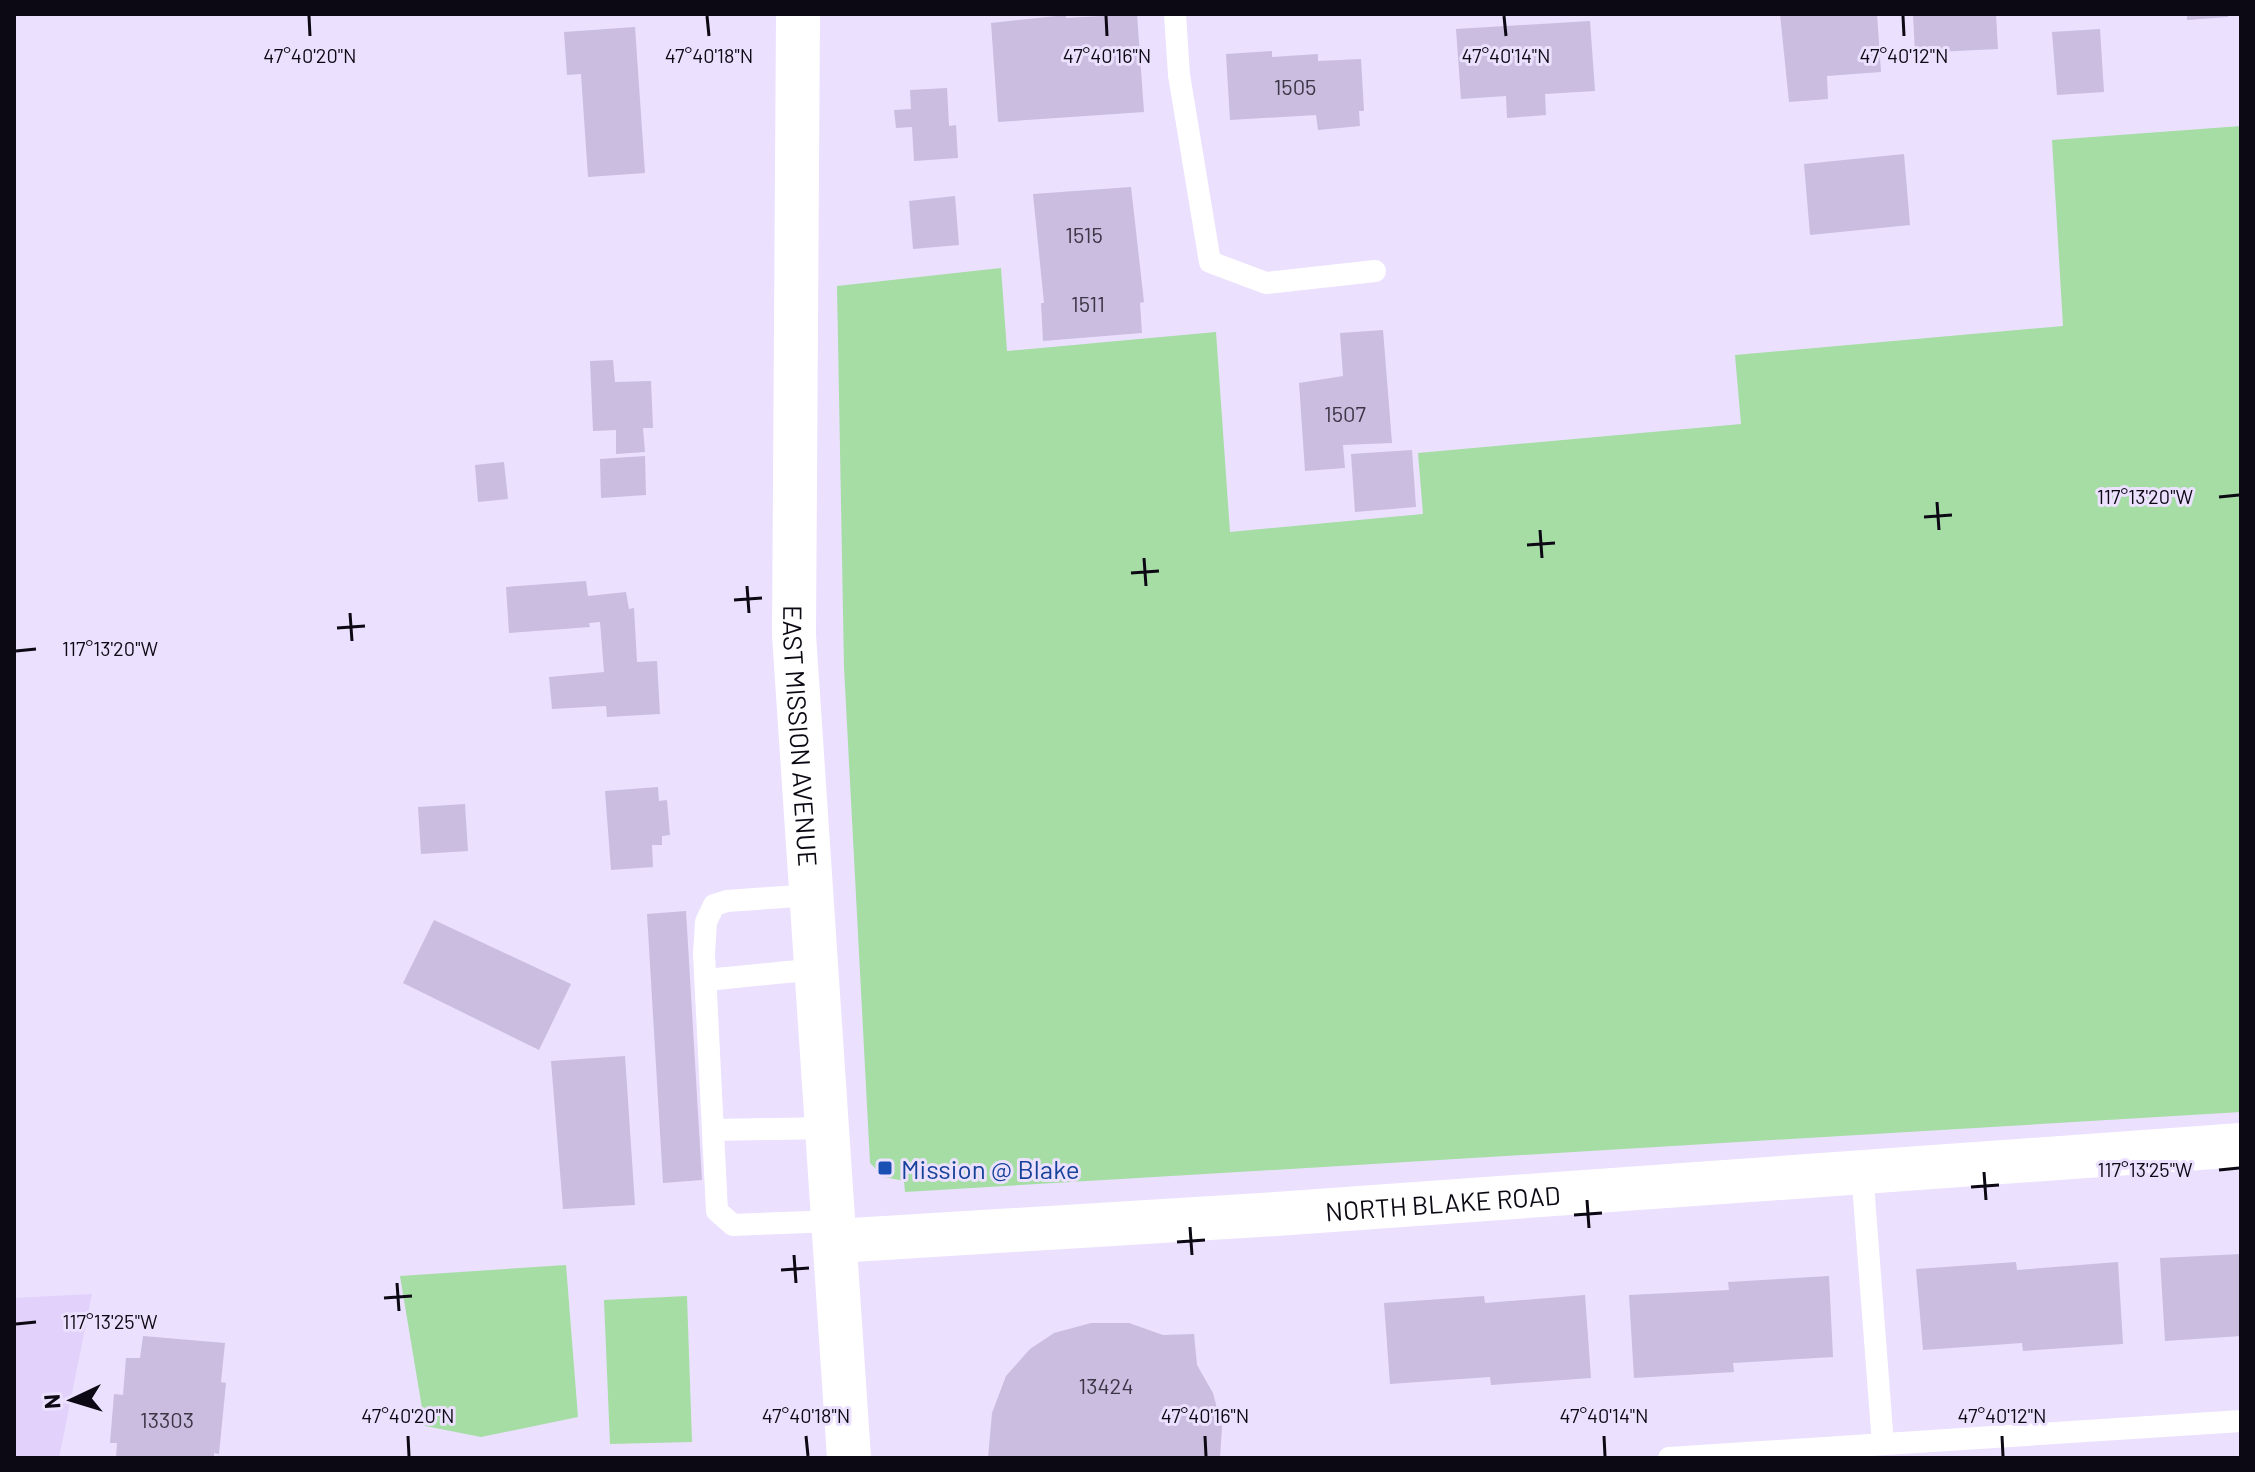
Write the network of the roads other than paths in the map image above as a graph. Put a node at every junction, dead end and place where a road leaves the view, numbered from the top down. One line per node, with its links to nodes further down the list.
1 (798, 14): 4 (street, EAST MISSION AVENUE)
2 (1175, 14): 3 (lane)
3 (1375, 271)
4 (812, 895): 5 (street, EAST MISSION AVENUE); 6 (lane)
5 (817, 969): 6 (lane); 7 (street, EAST MISSION AVENUE)
6 (706, 980): 8 (lane)
7 (828, 1128): 8 (lane); 11 (street, EAST MISSION AVENUE)
8 (714, 1130): 11 (lane)
9 (2241, 1145): 10 (street, NORTH BLAKE ROAD)
10 (1862, 1171): 11 (street, NORTH BLAKE ROAD); 13 (lane)
11 (836, 1231): 14 (street, EAST MISSION AVENUE)
12 (2241, 1421): 13 (lane)
13 (1883, 1444): 15 (lane)
14 (849, 1458)
15 (1669, 1458)

